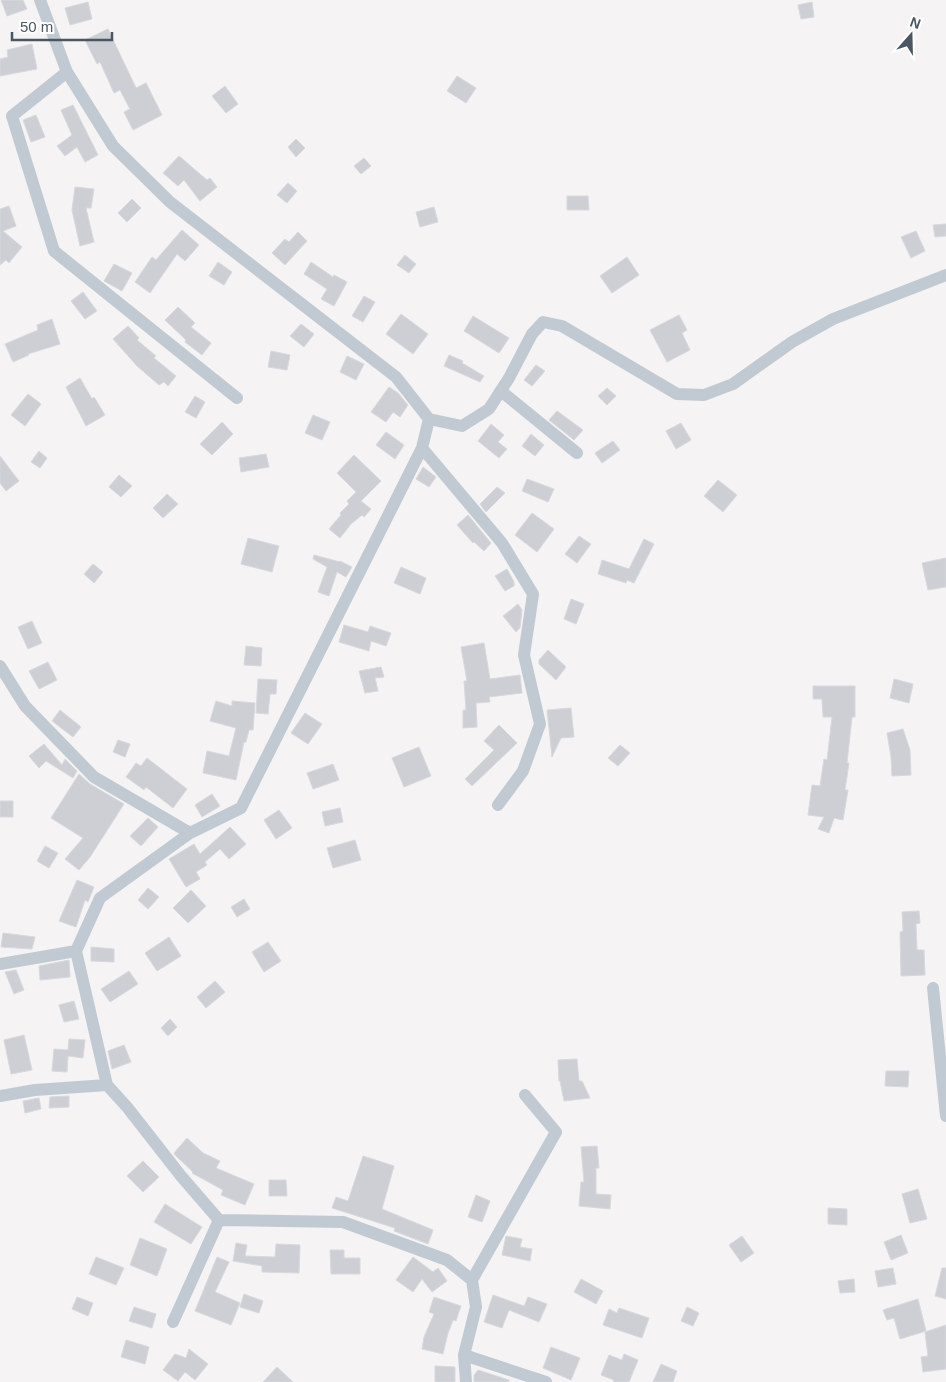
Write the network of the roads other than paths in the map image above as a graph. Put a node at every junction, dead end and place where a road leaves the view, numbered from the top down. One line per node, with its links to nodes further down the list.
1 (40, 0): 2 (street)
2 (67, 72): 5 (street); 6 (street)
3 (946, 275): 4 (street)
4 (501, 391): 6 (street); 8 (street)
5 (236, 398)
6 (429, 419): 7 (street)
7 (422, 448): 10 (street); 11 (street)
8 (577, 453)
9 (0, 666): 11 (street)
10 (498, 806)
11 (190, 833): 12 (street)
12 (76, 951): 13 (street); 15 (street)
13 (0, 964)
14 (933, 988): 18 (street)
15 (107, 1085): 16 (street); 19 (street)
16 (0, 1096)
17 (525, 1096): 20 (street)
18 (946, 1116)
19 (219, 1220): 20 (street); 21 (street)
20 (472, 1280): 22 (street)
21 (172, 1322)
22 (464, 1355): 23 (street); 24 (street)
23 (466, 1382)
24 (546, 1382)

